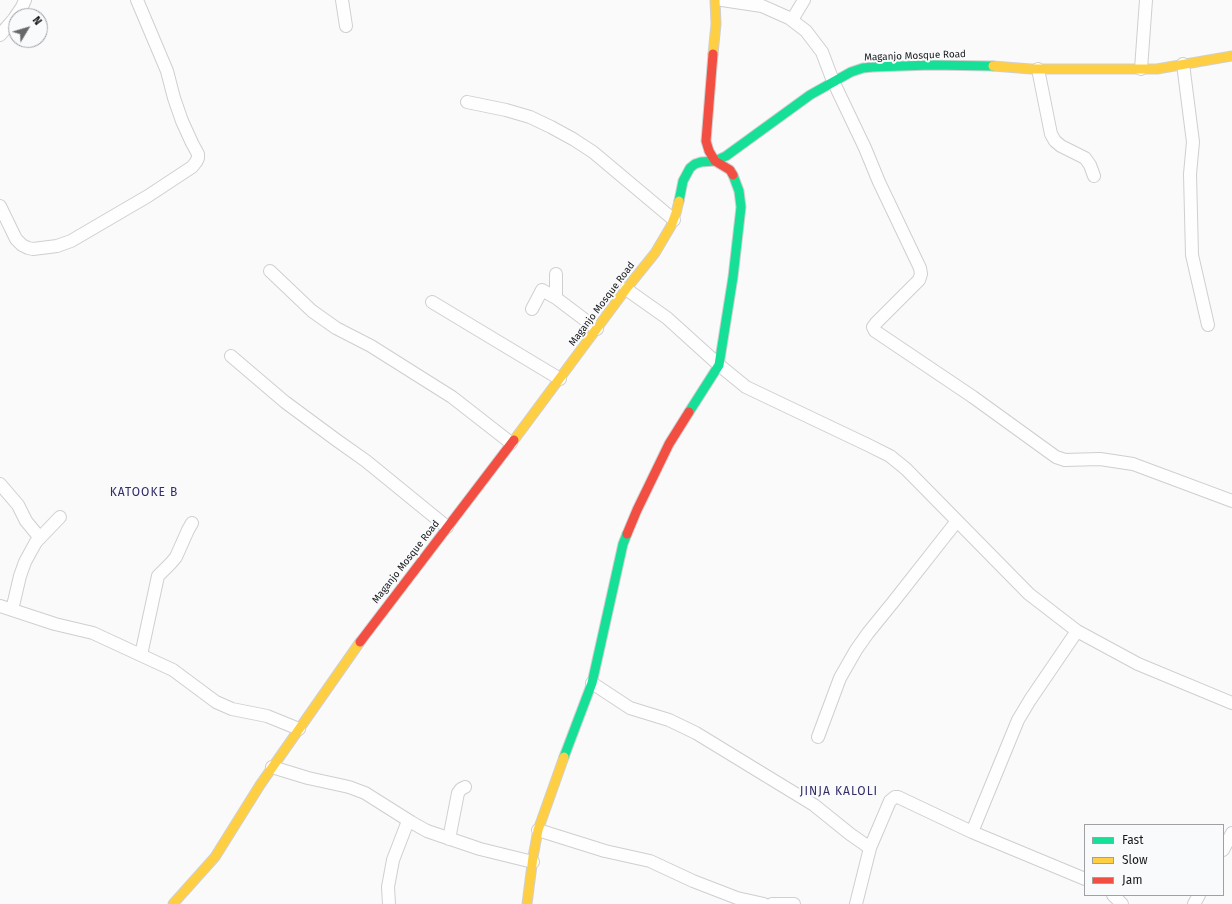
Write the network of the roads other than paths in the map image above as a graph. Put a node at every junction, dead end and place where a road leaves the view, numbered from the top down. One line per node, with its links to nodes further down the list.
1 (24, 0): 10 (street)
2 (137, 0): 19 (street)
3 (342, 0): 9 (street)
4 (715, 0): 17 (street)
5 (722, 0): 8 (street)
6 (804, 0): 8 (street)
7 (1146, 0): 14 (street)
8 (792, 20): 15 (street)
9 (346, 26)
10 (0, 35)
11 (1232, 56): 12 (street, Maganjo Mosque Road)
12 (1183, 64): 14 (street, Maganjo Mosque Road); 27 (street)
13 (1038, 69): 14 (street, Maganjo Mosque Road); 15 (street, Maganjo Mosque Road); 18 (street)
14 (1141, 69)
15 (833, 81): 17 (street, Maganjo Mosque Road); 34 (street)
16 (467, 102): 20 (street)
17 (716, 161): 20 (street, Maganjo Mosque Road); 30 (street)
18 (1094, 176)
19 (0, 206)
20 (674, 220): 23 (street, Maganjo Mosque Road)
21 (270, 272): 32 (street)
22 (556, 274): 24 (street)
23 (626, 289): 28 (street, Maganjo Mosque Road); 30 (street)
24 (556, 298): 26 (street); 28 (street)
25 (432, 302): 31 (street)
26 (532, 309)
27 (1208, 325)
28 (597, 329): 31 (street, Maganjo Mosque Road)
29 (231, 356): 38 (street)
30 (719, 366): 36 (street); 44 (street)
31 (560, 379): 32 (street, Maganjo Mosque Road)
32 (511, 443): 38 (street, Maganjo Mosque Road)
33 (0, 484): 39 (street)
34 (1232, 501)
35 (60, 517): 39 (street)
36 (957, 521): 42 (street); 47 (street)
37 (192, 523): 43 (street)
38 (447, 527): 46 (street, Maganjo Mosque Road)
39 (40, 538): 41 (street)
40 (0, 606): 41 (street)
41 (12, 610): 43 (street)
42 (1077, 631): 45 (street); 52 (street)
43 (142, 655): 46 (street)
44 (592, 683): 51 (street); 55 (street)
45 (1232, 703)
46 (299, 729): 48 (street, Maganjo Mosque Road)
47 (818, 737)
48 (272, 767): 50 (street); 60 (street, Maganjo Mosque Road)
49 (465, 787): 54 (street)
50 (408, 821): 54 (street); 61 (street)
51 (538, 830): 57 (street); 63 (street)
52 (972, 832): 55 (street); 58 (street)
53 (1232, 833): 56 (street)
54 (449, 839): 57 (street)
55 (870, 848): 66 (street)
56 (1224, 848)
57 (533, 862): 62 (street)
58 (1084, 879)
59 (1114, 896): 67 (street)
60 (173, 904)
61 (389, 904)
62 (527, 904)
63 (764, 904)
64 (772, 904): 65 (street)
65 (794, 904)
66 (856, 904)
67 (1122, 904)

